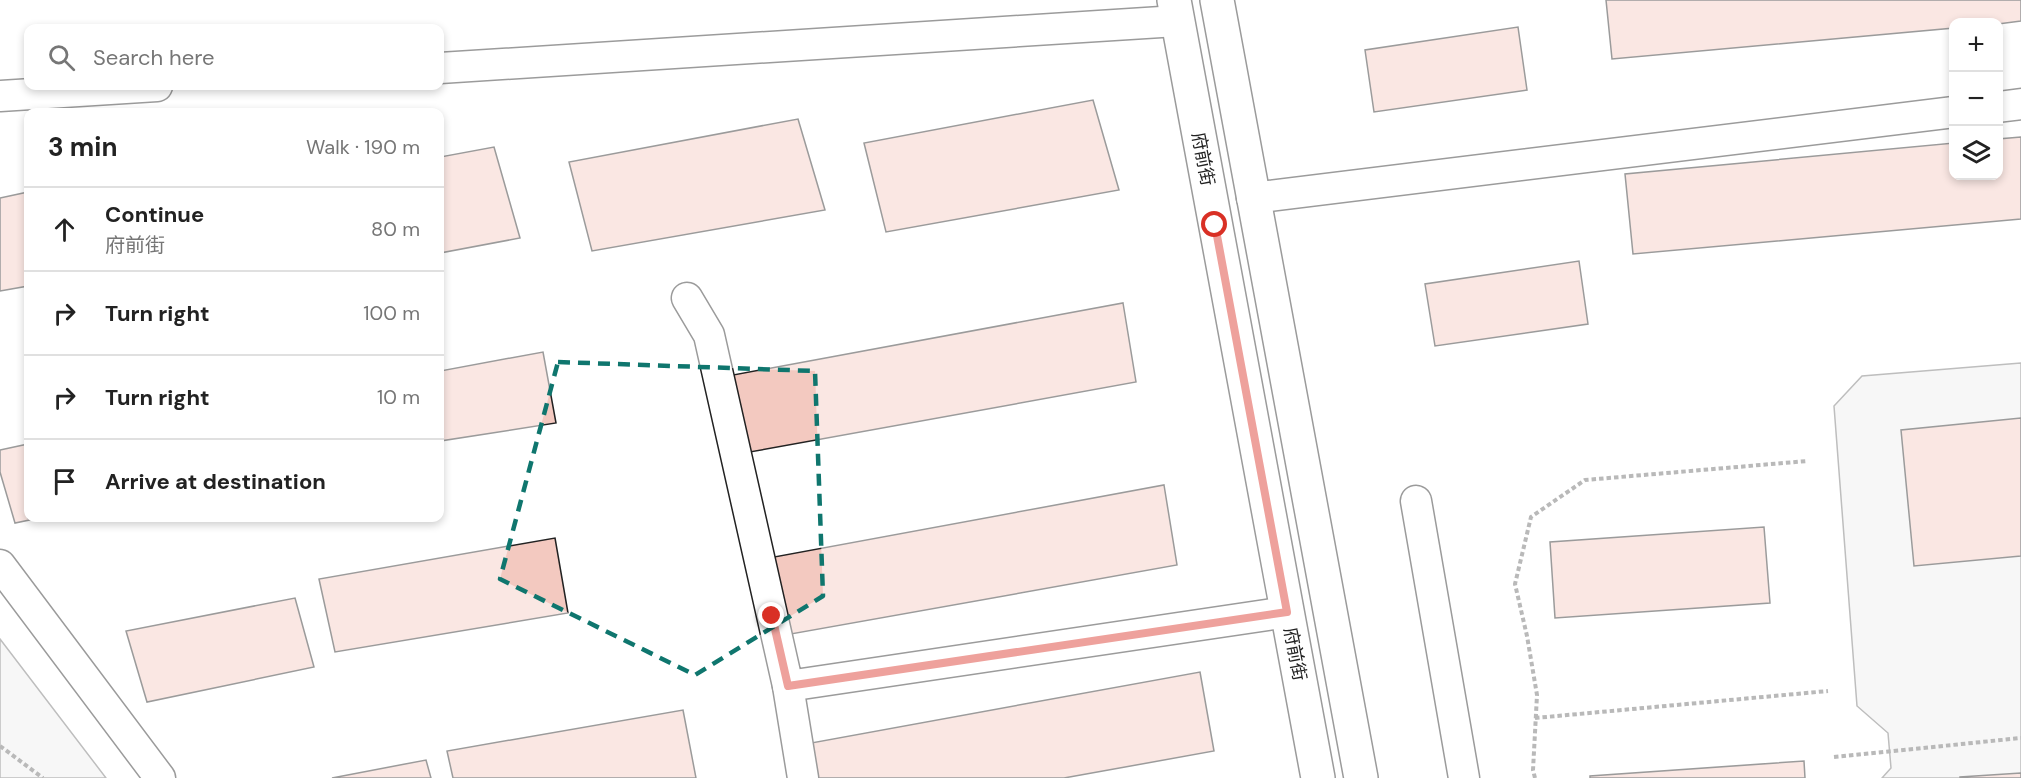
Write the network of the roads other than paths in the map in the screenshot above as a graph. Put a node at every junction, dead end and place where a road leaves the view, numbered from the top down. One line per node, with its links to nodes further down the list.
1 (1217, 0): 9 (street)
2 (1175, 10): 3 (street); 13 (street, 府前街)
3 (444, 68)
4 (94, 90): 5 (street)
5 (0, 96)
6 (2021, 104): 7 (street)
7 (2003, 106)
8 (1949, 112): 9 (street)
9 (1252, 198): 18 (street)
10 (687, 298): 14 (street)
11 (1416, 501): 19 (street)
12 (0, 565): 15 (street)
13 (1287, 612): 14 (street); 17 (street, 府前街)
14 (788, 686): 16 (street)
15 (160, 778)
16 (803, 778)
17 (1318, 778)
18 (1361, 778)
19 (1464, 778)

